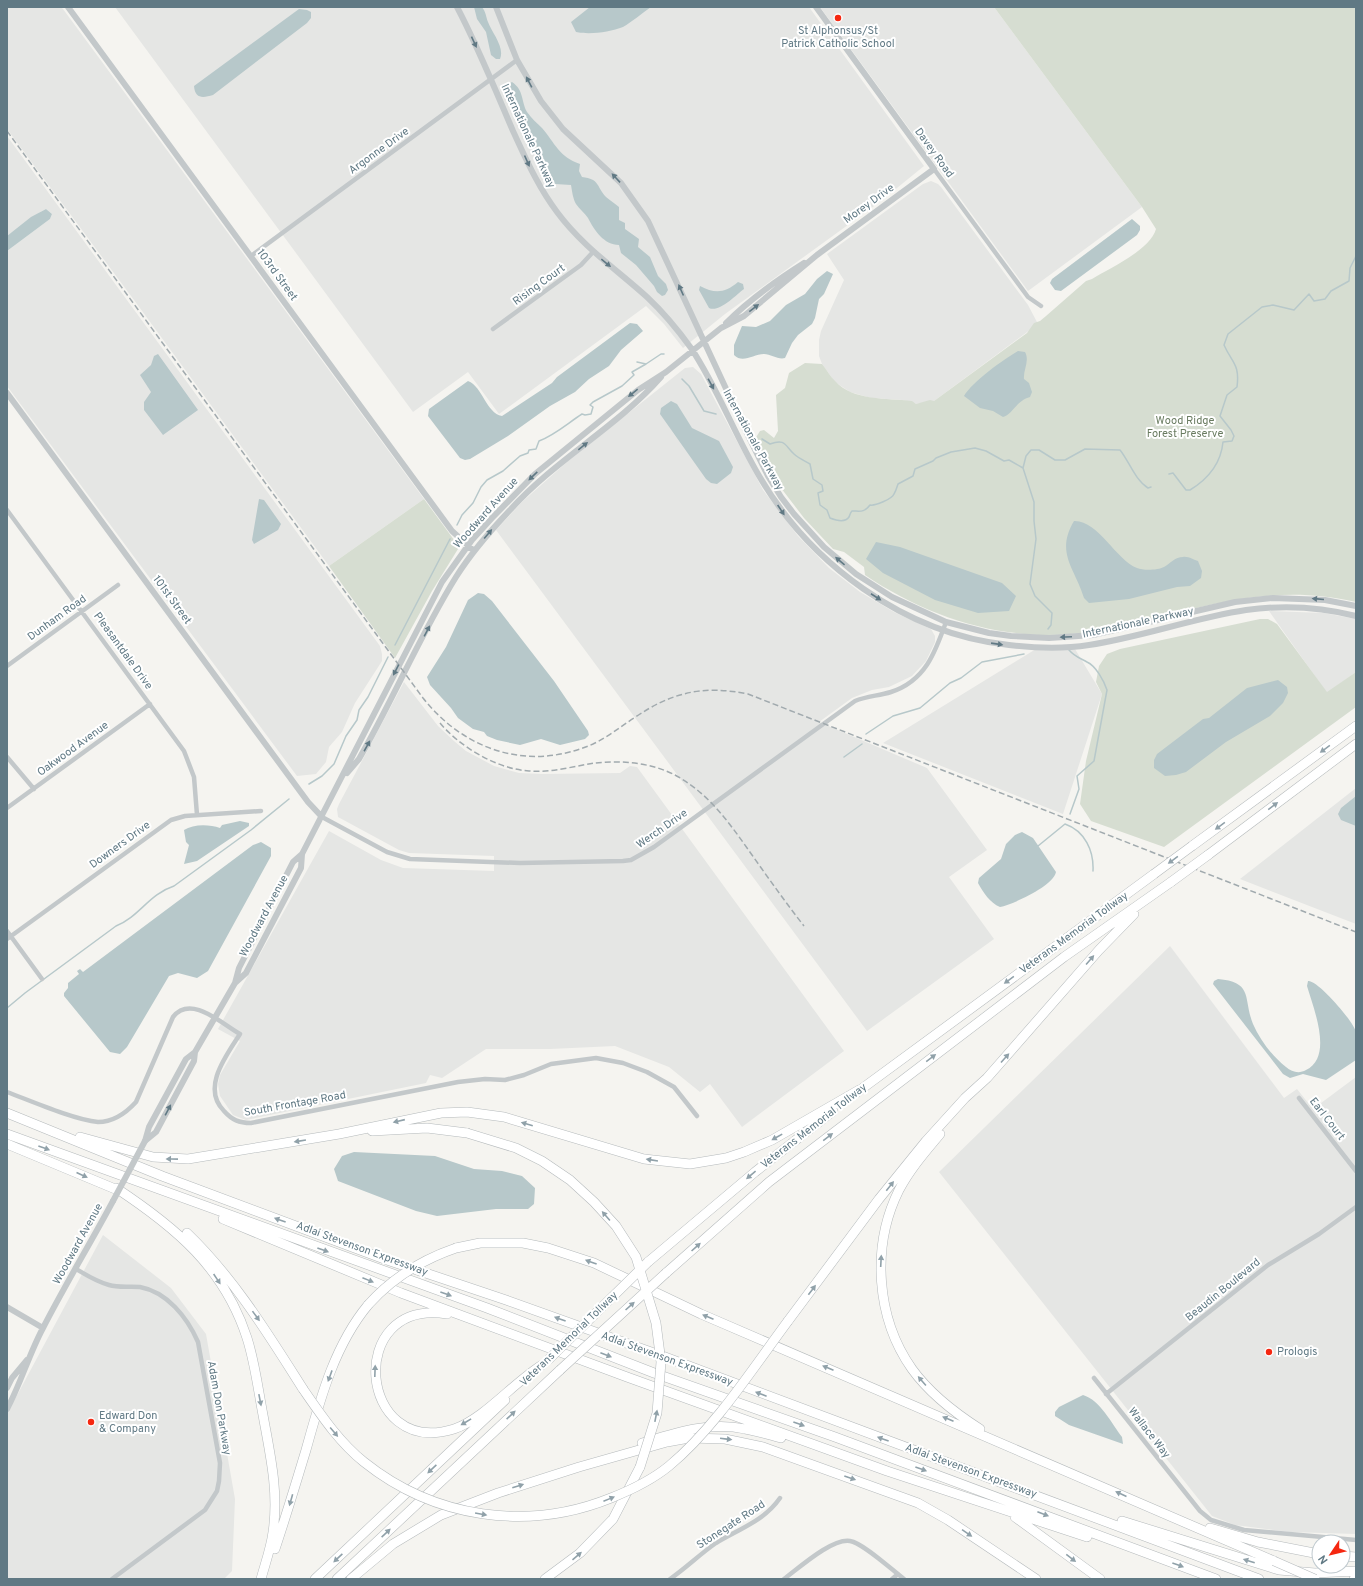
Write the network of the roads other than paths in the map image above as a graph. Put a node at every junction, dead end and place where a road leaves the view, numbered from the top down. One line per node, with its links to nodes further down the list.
1 (68, 7): 9 (street, 103rd Street)
2 (457, 7): 6 (street, Internationale Parkway, one-way to 6)
3 (496, 7): 5 (street, Internationale Parkway)
4 (816, 7): 7 (street, Davey Road)
5 (517, 60): 6 (street, Argonne Drive); 12 (street, Internationale Parkway, one-way to 5)
6 (491, 80): 8 (street, Internationale Parkway, one-way to 8); 9 (street, Argonne Drive)
7 (934, 169): 10 (street, Davey Road); 12 (street, Morey Drive)
8 (593, 252): 11 (street, Rising Court); 13 (street, Internationale Parkway, one-way to 13)
9 (251, 256): 17 (street, 103rd Street)
10 (1041, 306)
11 (494, 329)
12 (704, 341): 13 (street, Woodward Avenue); 23 (street, Internationale Parkway, one-way to 12)
13 (692, 350): 14 (street, Woodward Avenue); 24 (street, Internationale Parkway, one-way to 24)
14 (666, 372): 17 (street, Woodward Avenue, one-way to 17); 18 (street, Woodward Avenue, one-way to 14)
15 (7, 393): 37 (street, 101st Street)
16 (7, 510): 21 (street, Pleasantdale Drive)
17 (468, 546): 18 (street, 103rd Street); 32 (street, Woodward Avenue, one-way to 32)
18 (474, 551): 32 (street, Woodward Avenue, one-way to 18)
19 (118, 585): 21 (street, Dunham Road)
20 (1356, 606): 25 (street, Internationale Parkway, one-way to 25)
21 (82, 611): 27 (street, Dunham Road); 28 (street, Pleasantdale Drive)
22 (1356, 616): 26 (street, Internationale Parkway)
23 (946, 622): 24 (street, Werch Drive); 25 (street, Internationale Parkway)
24 (944, 630): 26 (street, Internationale Parkway, one-way to 26); 37 (street, Werch Drive)
25 (1044, 638): 26 (street)
26 (1042, 647)
27 (7, 666)
28 (150, 704): 33 (street, Oakwood Avenue); 36 (street, Pleasantdale Drive)
29 (1356, 726): 46 (highway, Veterans Memorial Tollway, one-way to 46, bridge)
30 (1356, 744): 39 (highway, Veterans Memorial Tollway, one-way to 30, bridge)
31 (7, 757): 33 (street)
32 (343, 777): 37 (street, Woodward Avenue)
33 (34, 789): 34 (street, Oakwood Avenue)
34 (7, 808)
35 (261, 811): 36 (street, Downers Drive)
36 (197, 815): 41 (street, Downers Drive)
37 (322, 817): 38 (street, Woodward Avenue)
38 (302, 854): 43 (street, Woodward Avenue); 43 (street, Woodward Avenue)
39 (1148, 899): 45 (highway, one-way to 39); 85 (highway, Veterans Memorial Tollway, one-way to 39, bridge)
40 (7, 931): 41 (street)
41 (9, 938): 42 (street)
42 (42, 979)
43 (235, 983): 44 (street, Woodward Avenue)
44 (214, 1019): 47 (street, South Frontage Road); 50 (street, South Frontage Road); 58 (street, Woodward Avenue, bridge)
45 (987, 1078): 55 (highway, one-way to 45, bridge); 68 (highway, one-way to 45)
46 (859, 1090): 52 (highway, one-way to 52); 63 (highway, Veterans Memorial Tollway, one-way to 63, bridge)
47 (7, 1092)
48 (1299, 1098): 54 (street, Earl Court)
49 (7, 1113): 52 (highway, one-way to 49); 70 (highway, Adlai Stevenson Expressway, one-way to 49)
50 (698, 1116)
51 (7, 1134): 56 (highway, Adlai Stevenson Expressway, one-way to 56)
52 (339, 1134): 87 (highway, one-way to 52, bridge)
53 (7, 1144): 55 (highway, one-way to 55)
54 (1356, 1171)
55 (116, 1188): 83 (highway, one-way to 83)
56 (155, 1188): 61 (highway, one-way to 61); 77 (highway, Adlai Stevenson Expressway, one-way to 77)
57 (1356, 1207): 66 (street, Beaudin Boulevard)
58 (76, 1268): 60 (street, Woodward Avenue); 82 (street, Adam Don Parkway)
59 (7, 1307): 60 (street)
60 (43, 1328): 62 (street, Woodward Avenue)
61 (521, 1337): 63 (highway, one-way to 61); 69 (highway)
62 (29, 1357): 65 (street, Woodward Avenue); 67 (street, Woodward Avenue)
63 (545, 1363): 84 (highway, Veterans Memorial Tollway, one-way to 84)
64 (1094, 1378): 66 (street, Wallace Way)
65 (7, 1388)
66 (1106, 1394): 75 (street, Wallace Way)
67 (7, 1409)
68 (1009, 1446): 74 (highway, one-way to 68); 83 (highway, one-way to 83, bridge)
69 (828, 1449): 71 (highway); 73 (highway)
70 (933, 1457): 78 (highway, one-way to 70); 81 (highway, Adlai Stevenson Expressway)
71 (579, 1467): 86 (highway, one-way to 71); 91 (highway, one-way to 91)
72 (780, 1498): 80 (street, Stonegate Road)
73 (1006, 1510): 77 (highway); 92 (highway, one-way to 92)
74 (1157, 1510): 76 (highway); 94 (highway, bridge)
75 (1356, 1540)
76 (1311, 1552)
77 (1159, 1558): 93 (highway, Adlai Stevenson Expressway, one-way to 93)
78 (1356, 1571)
79 (898, 1574): 88 (street); 89 (street); 90 (street)
80 (673, 1578)
81 (1255, 1578)
82 (112, 1579)
83 (262, 1579)
84 (315, 1579)
85 (337, 1579)
86 (351, 1579)
87 (545, 1579)
88 (784, 1579)
89 (892, 1579)
90 (904, 1579)
91 (1036, 1579)
92 (1100, 1579)
93 (1216, 1579)
94 (1315, 1579)

